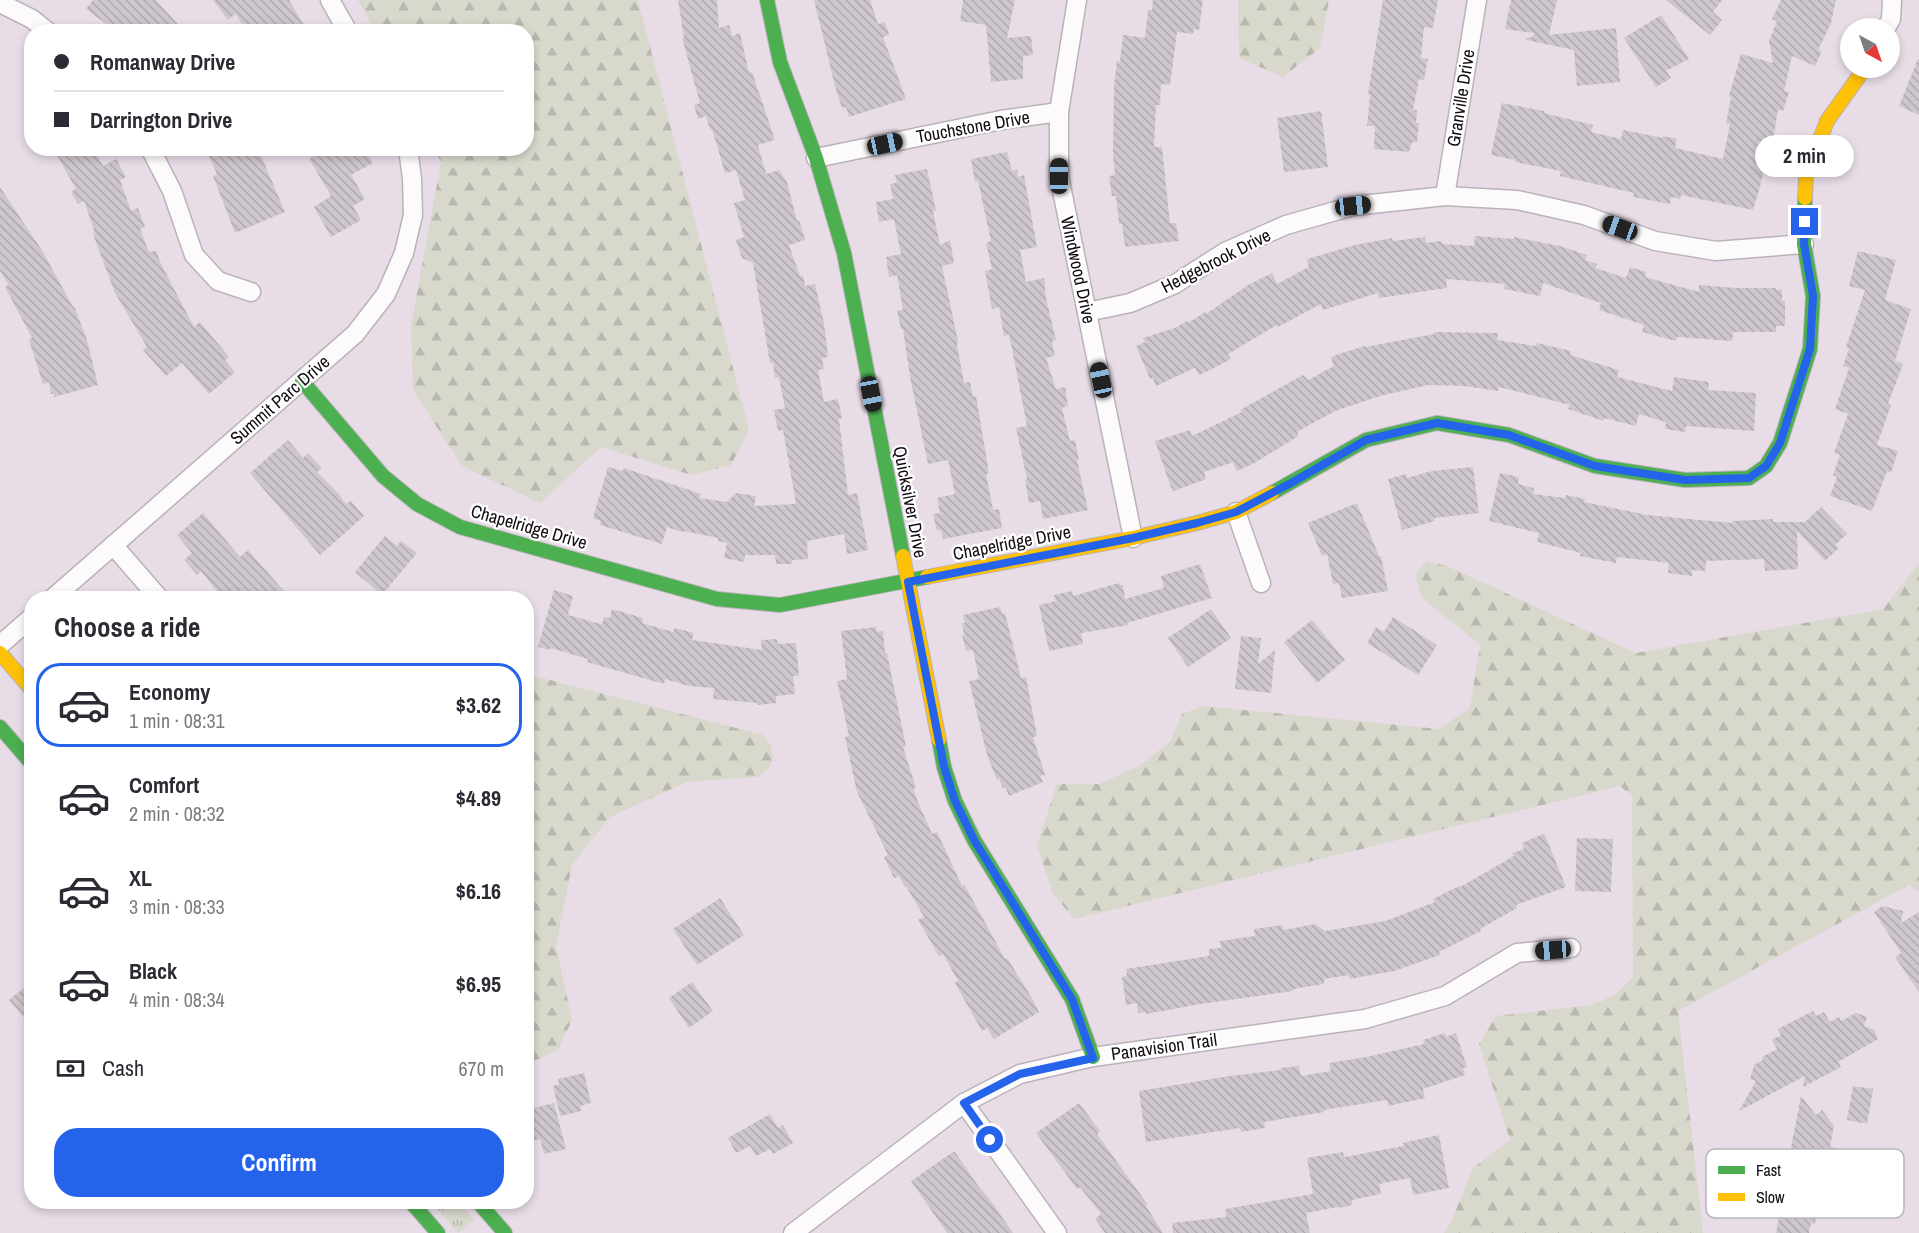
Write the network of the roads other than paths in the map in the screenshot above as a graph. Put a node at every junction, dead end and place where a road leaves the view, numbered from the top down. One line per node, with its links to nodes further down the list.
1 (330, 0): 9 (street)
2 (767, 0): 14 (street, Quicksilver Drive)
3 (1077, 0): 11 (street, Windwood Drive)
4 (1477, 0): 15 (street, Granville Drive)
5 (1892, 0): 7 (street)
6 (0, 3): 8 (street)
7 (1891, 18)
8 (38, 24)
9 (344, 24)
10 (1858, 78): 16 (street)
11 (1059, 112): 14 (street, Touchstone Drive); 18 (street, Windwood Drive)
12 (154, 156): 17 (street)
13 (409, 156): 19 (street, Summit Parc Drive)
14 (816, 158): 23 (street, Quicksilver Drive)
15 (1445, 196): 16 (street, Hedgebrook Drive); 18 (street, Hedgebrook Drive)
16 (1804, 244): 20 (street, Chapelridge Drive)
17 (251, 292)
18 (1087, 312): 21 (street, Windwood Drive)
19 (302, 381): 22 (street, Summit Parc Drive); 23 (street, Chapelridge Drive)
20 (1236, 512): 21 (street, Chapelridge Drive); 24 (street)
21 (1133, 538): 23 (street, Chapelridge Drive)
22 (113, 545): 25 (street, Summit Parc Drive); 26 (street)
23 (908, 582): 34 (street, Quicksilver Drive)
24 (1261, 583)
25 (61, 591)
26 (153, 591)
27 (24, 624): 28 (street)
28 (0, 645)
29 (0, 653): 30 (street)
30 (24, 681)
31 (0, 727): 32 (street)
32 (24, 755)
33 (1571, 948): 34 (street, Panavision Trail)
34 (1093, 1058): 35 (street, Panavision Trail)
35 (964, 1103): 40 (street, Panavision Trail); 41 (street)
36 (417, 1209): 38 (street)
37 (484, 1209): 39 (street)
38 (438, 1233)
39 (506, 1233)
40 (793, 1233)
41 (1057, 1233)

